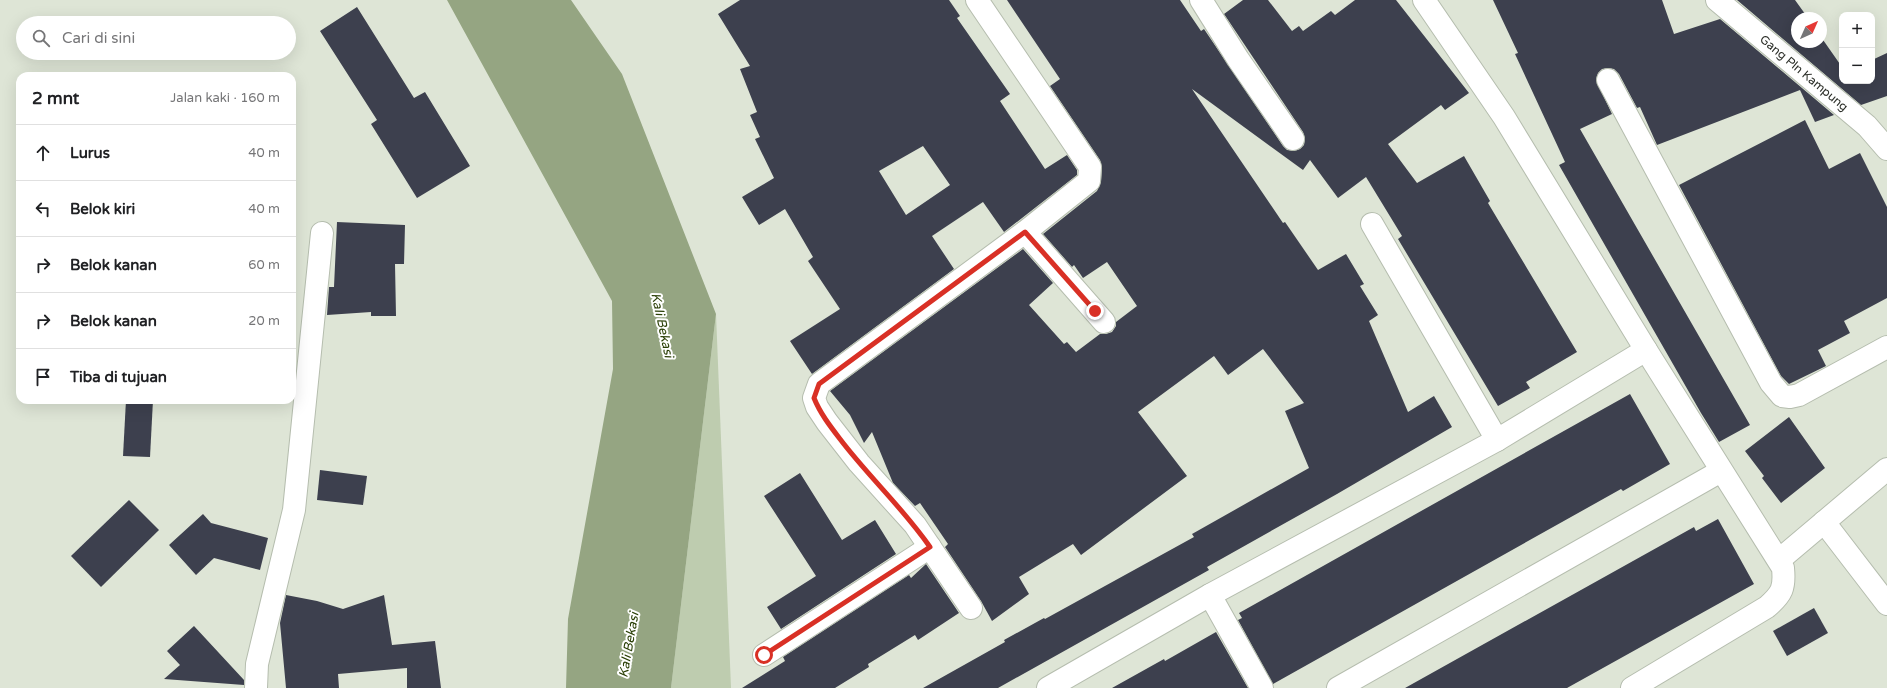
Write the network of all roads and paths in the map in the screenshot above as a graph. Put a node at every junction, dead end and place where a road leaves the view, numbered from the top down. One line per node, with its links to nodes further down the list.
1 (978, 0): 9 (street)
2 (1200, 0): 6 (street)
3 (1424, 0): 13 (street)
4 (1717, 0): 7 (street, Gang Pln Kampung)
5 (1608, 80): 12 (street)
6 (1293, 139)
7 (1887, 149)
8 (1372, 224): 14 (street)
9 (1025, 232): 11 (street); 18 (street)
10 (322, 233): 24 (street)
11 (1104, 322)
12 (1887, 348)
13 (1646, 350): 14 (street); 16 (street)
14 (1497, 440): 20 (street)
15 (1887, 469): 17 (street)
16 (1721, 471): 19 (street); 27 (street)
17 (1824, 522): 19 (street); 21 (street)
18 (930, 547): 22 (street); 23 (street)
19 (1779, 560): 28 (street)
20 (1210, 595): 25 (street); 26 (street)
21 (1887, 604)
22 (970, 608)
23 (764, 655)
24 (256, 688)
25 (1048, 688)
26 (1262, 688)
27 (1338, 688)
28 (1632, 688)

